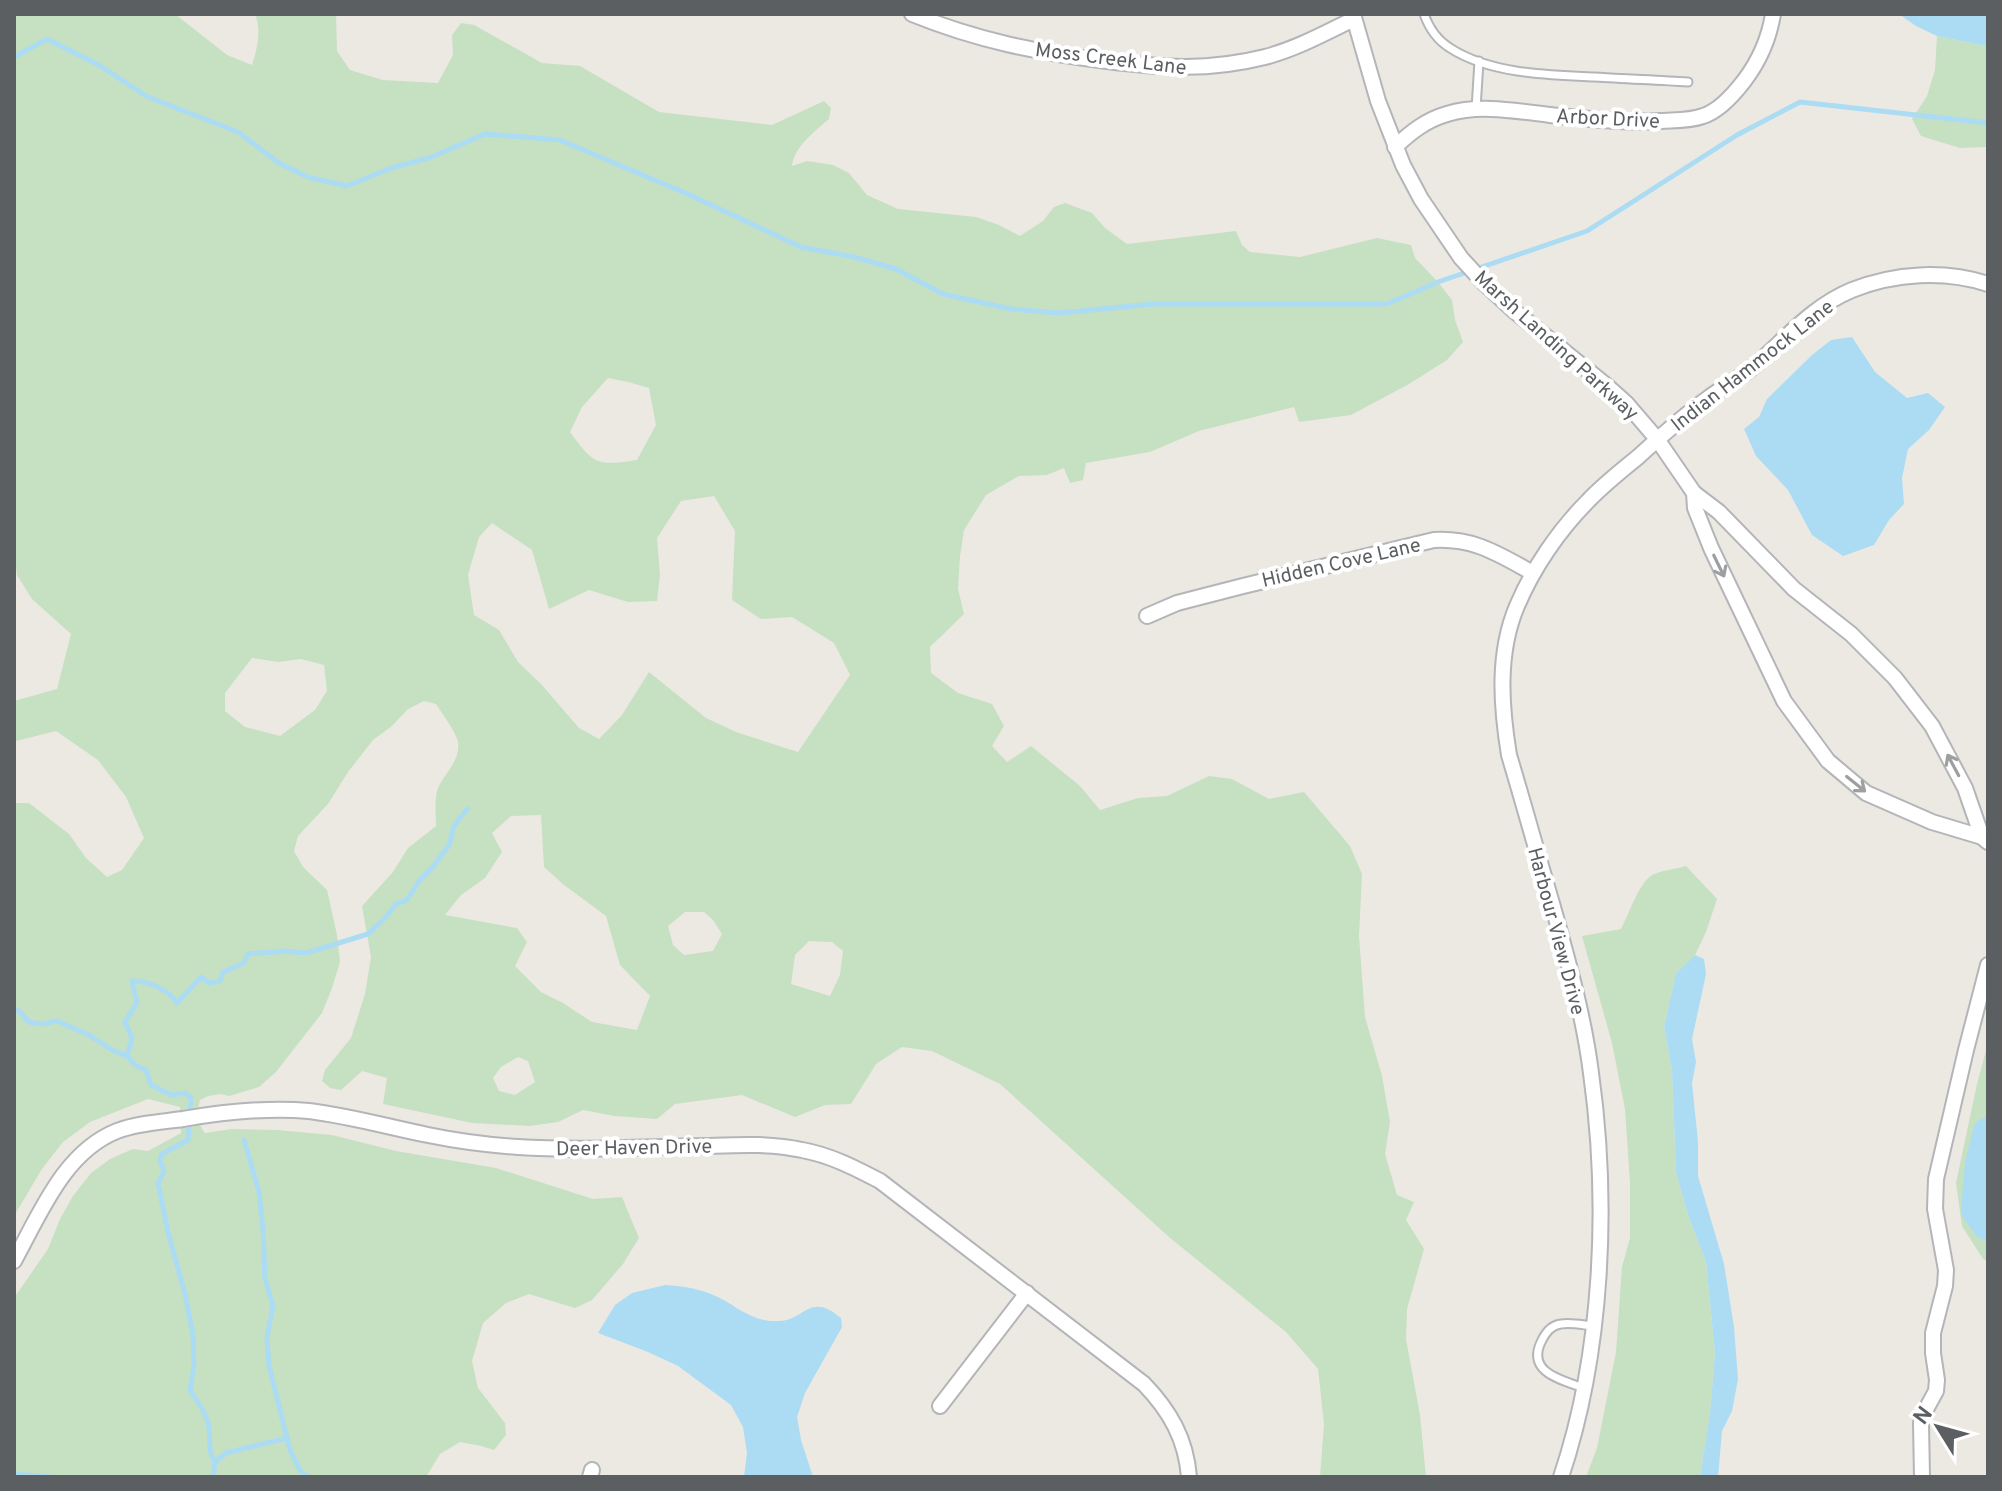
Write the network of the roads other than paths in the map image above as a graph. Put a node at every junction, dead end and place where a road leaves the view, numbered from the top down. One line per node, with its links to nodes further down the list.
1 (912, 14): 4 (street, Moss Creek Lane)
2 (1424, 14): 5 (lane)
3 (1773, 14): 7 (street, Arbor Drive)
4 (1354, 16): 8 (street, Marsh Landing Parkway)
5 (1479, 61): 6 (lane); 7 (lane)
6 (1688, 82)
7 (1476, 109): 8 (street, Arbor Drive)
8 (1395, 147): 10 (street, Marsh Landing Parkway)
9 (1988, 284): 10 (street, Indian Hammock Lane)
10 (1657, 439): 11 (street, Marsh Landing Parkway); 12 (street, Harbour View Drive)
11 (1694, 493): 14 (street, one-way to 11); 14 (street, Marsh Landing Parkway, one-way to 14)
12 (1533, 573): 13 (street, Hidden Cove Lane); 18 (street, Harbour View Drive)
13 (1147, 616)
14 (1985, 840)
15 (1988, 965): 23 (street)
16 (14, 1261): 17 (street, Deer Haven Drive)
17 (1027, 1293): 20 (street); 21 (street, Deer Haven Drive)
18 (1593, 1326): 19 (street, Harbour View Drive); 19 (lane)
19 (1584, 1388): 22 (street, Harbour View Drive)
20 (940, 1406)
21 (1189, 1477)
22 (1561, 1477)
23 (1922, 1477)

